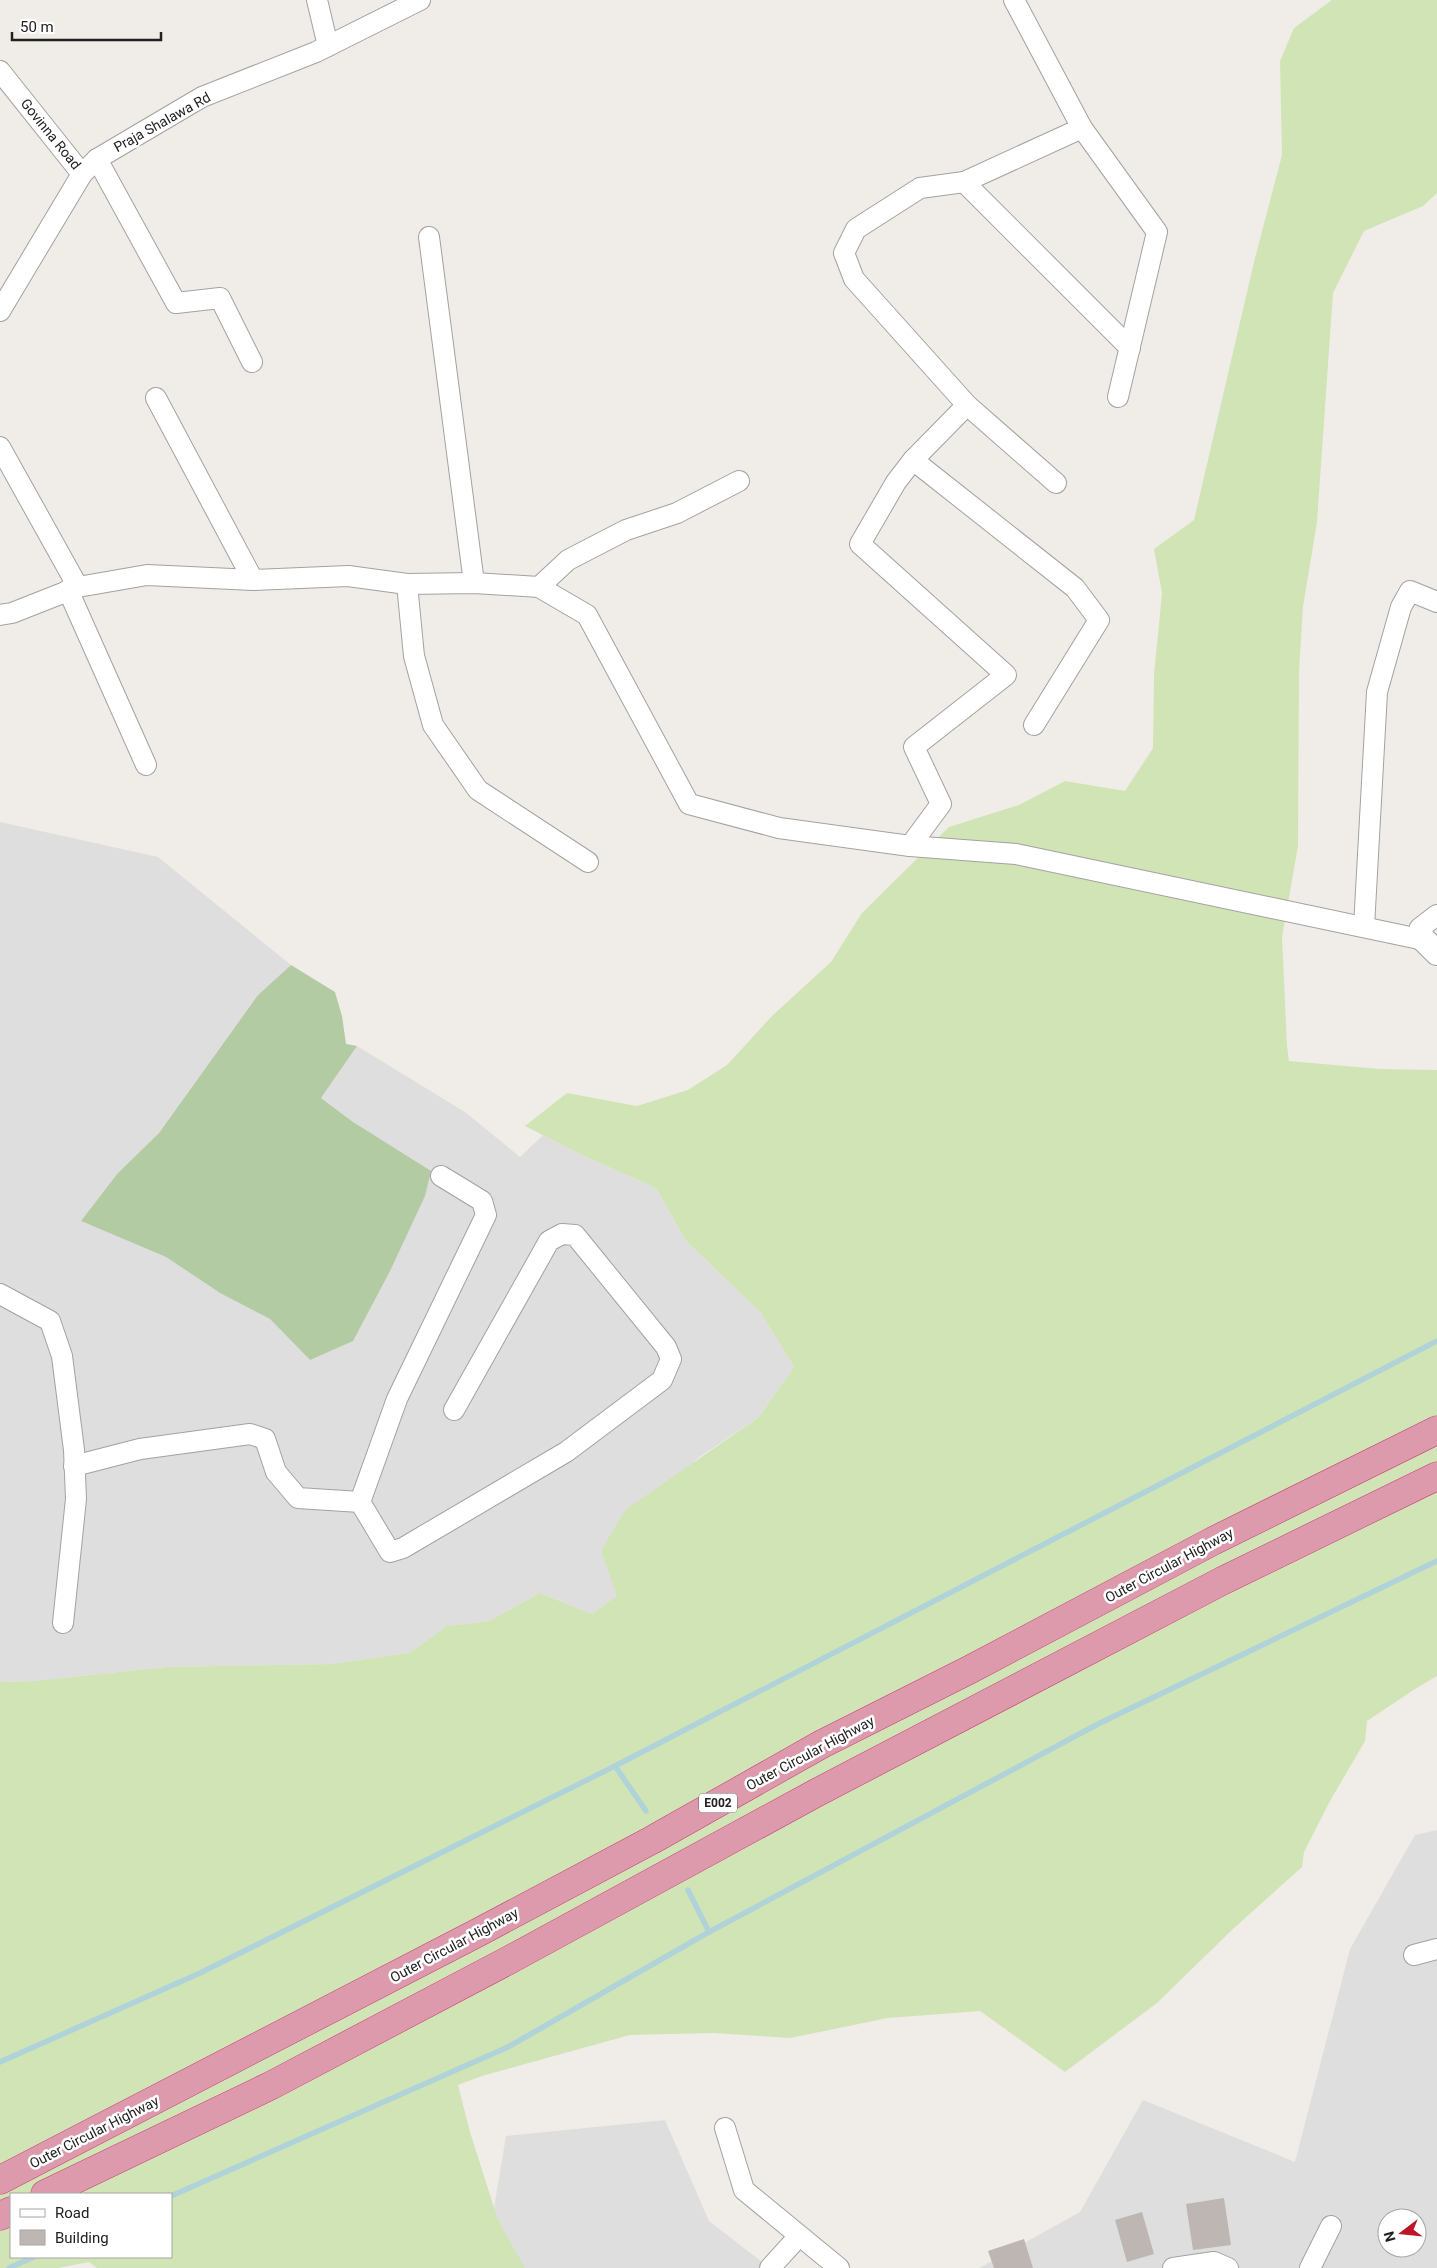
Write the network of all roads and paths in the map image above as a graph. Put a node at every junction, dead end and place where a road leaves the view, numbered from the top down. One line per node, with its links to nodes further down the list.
1 (317, 0): 4 (street)
2 (420, 0): 4 (street, Praja Shalawa Rd)
3 (1014, 0): 6 (street)
4 (328, 46): 7 (street, Praja Shalawa Rd)
5 (0, 71): 8 (street, Govinna Road)
6 (1082, 128): 9 (street); 12 (street)
7 (97, 159): 8 (street, Praja Shalawa Rd); 13 (street)
8 (82, 174): 11 (street, Praja Shalawa Rd)
9 (964, 182): 12 (street); 16 (street)
10 (429, 236): 22 (street)
11 (0, 312)
12 (1130, 348): 14 (street)
13 (252, 362)
14 (1118, 396)
15 (156, 398): 21 (street)
16 (967, 405): 18 (street); 20 (street)
17 (0, 447): 25 (street)
18 (913, 460): 28 (street); 30 (street)
19 (739, 481): 24 (street)
20 (1056, 483)
21 (254, 580): 23 (street); 25 (street)
22 (474, 583): 23 (street); 24 (street)
23 (407, 584): 31 (street)
24 (539, 587): 30 (street)
25 (73, 588): 27 (street); 29 (street)
26 (1437, 602): 33 (street)
27 (0, 615)
28 (1034, 725)
29 (146, 765)
30 (910, 846): 33 (street)
31 (588, 862)
32 (1437, 915): 34 (street)
33 (1364, 927): 34 (street)
34 (1430, 946)
35 (441, 1176): 41 (street)
36 (0, 1294): 39 (street)
37 (454, 1410): 41 (street)
38 (1437, 1430): 46 (highway, Outer Circular Highway / E002)
39 (74, 1466): 41 (street); 42 (street)
40 (1437, 1476): 47 (highway)
41 (360, 1502)
42 (63, 1623)
43 (1437, 1949): 44 (street)
44 (1414, 1955)
45 (725, 2128): 49 (street)
46 (0, 2180)
47 (47, 2193)
48 (1330, 2226): 54 (street)
49 (799, 2236): 50 (street); 51 (street)
50 (770, 2268)
51 (839, 2268)
52 (1173, 2268): 53 (street)
53 (1228, 2268)
54 (1310, 2268)

